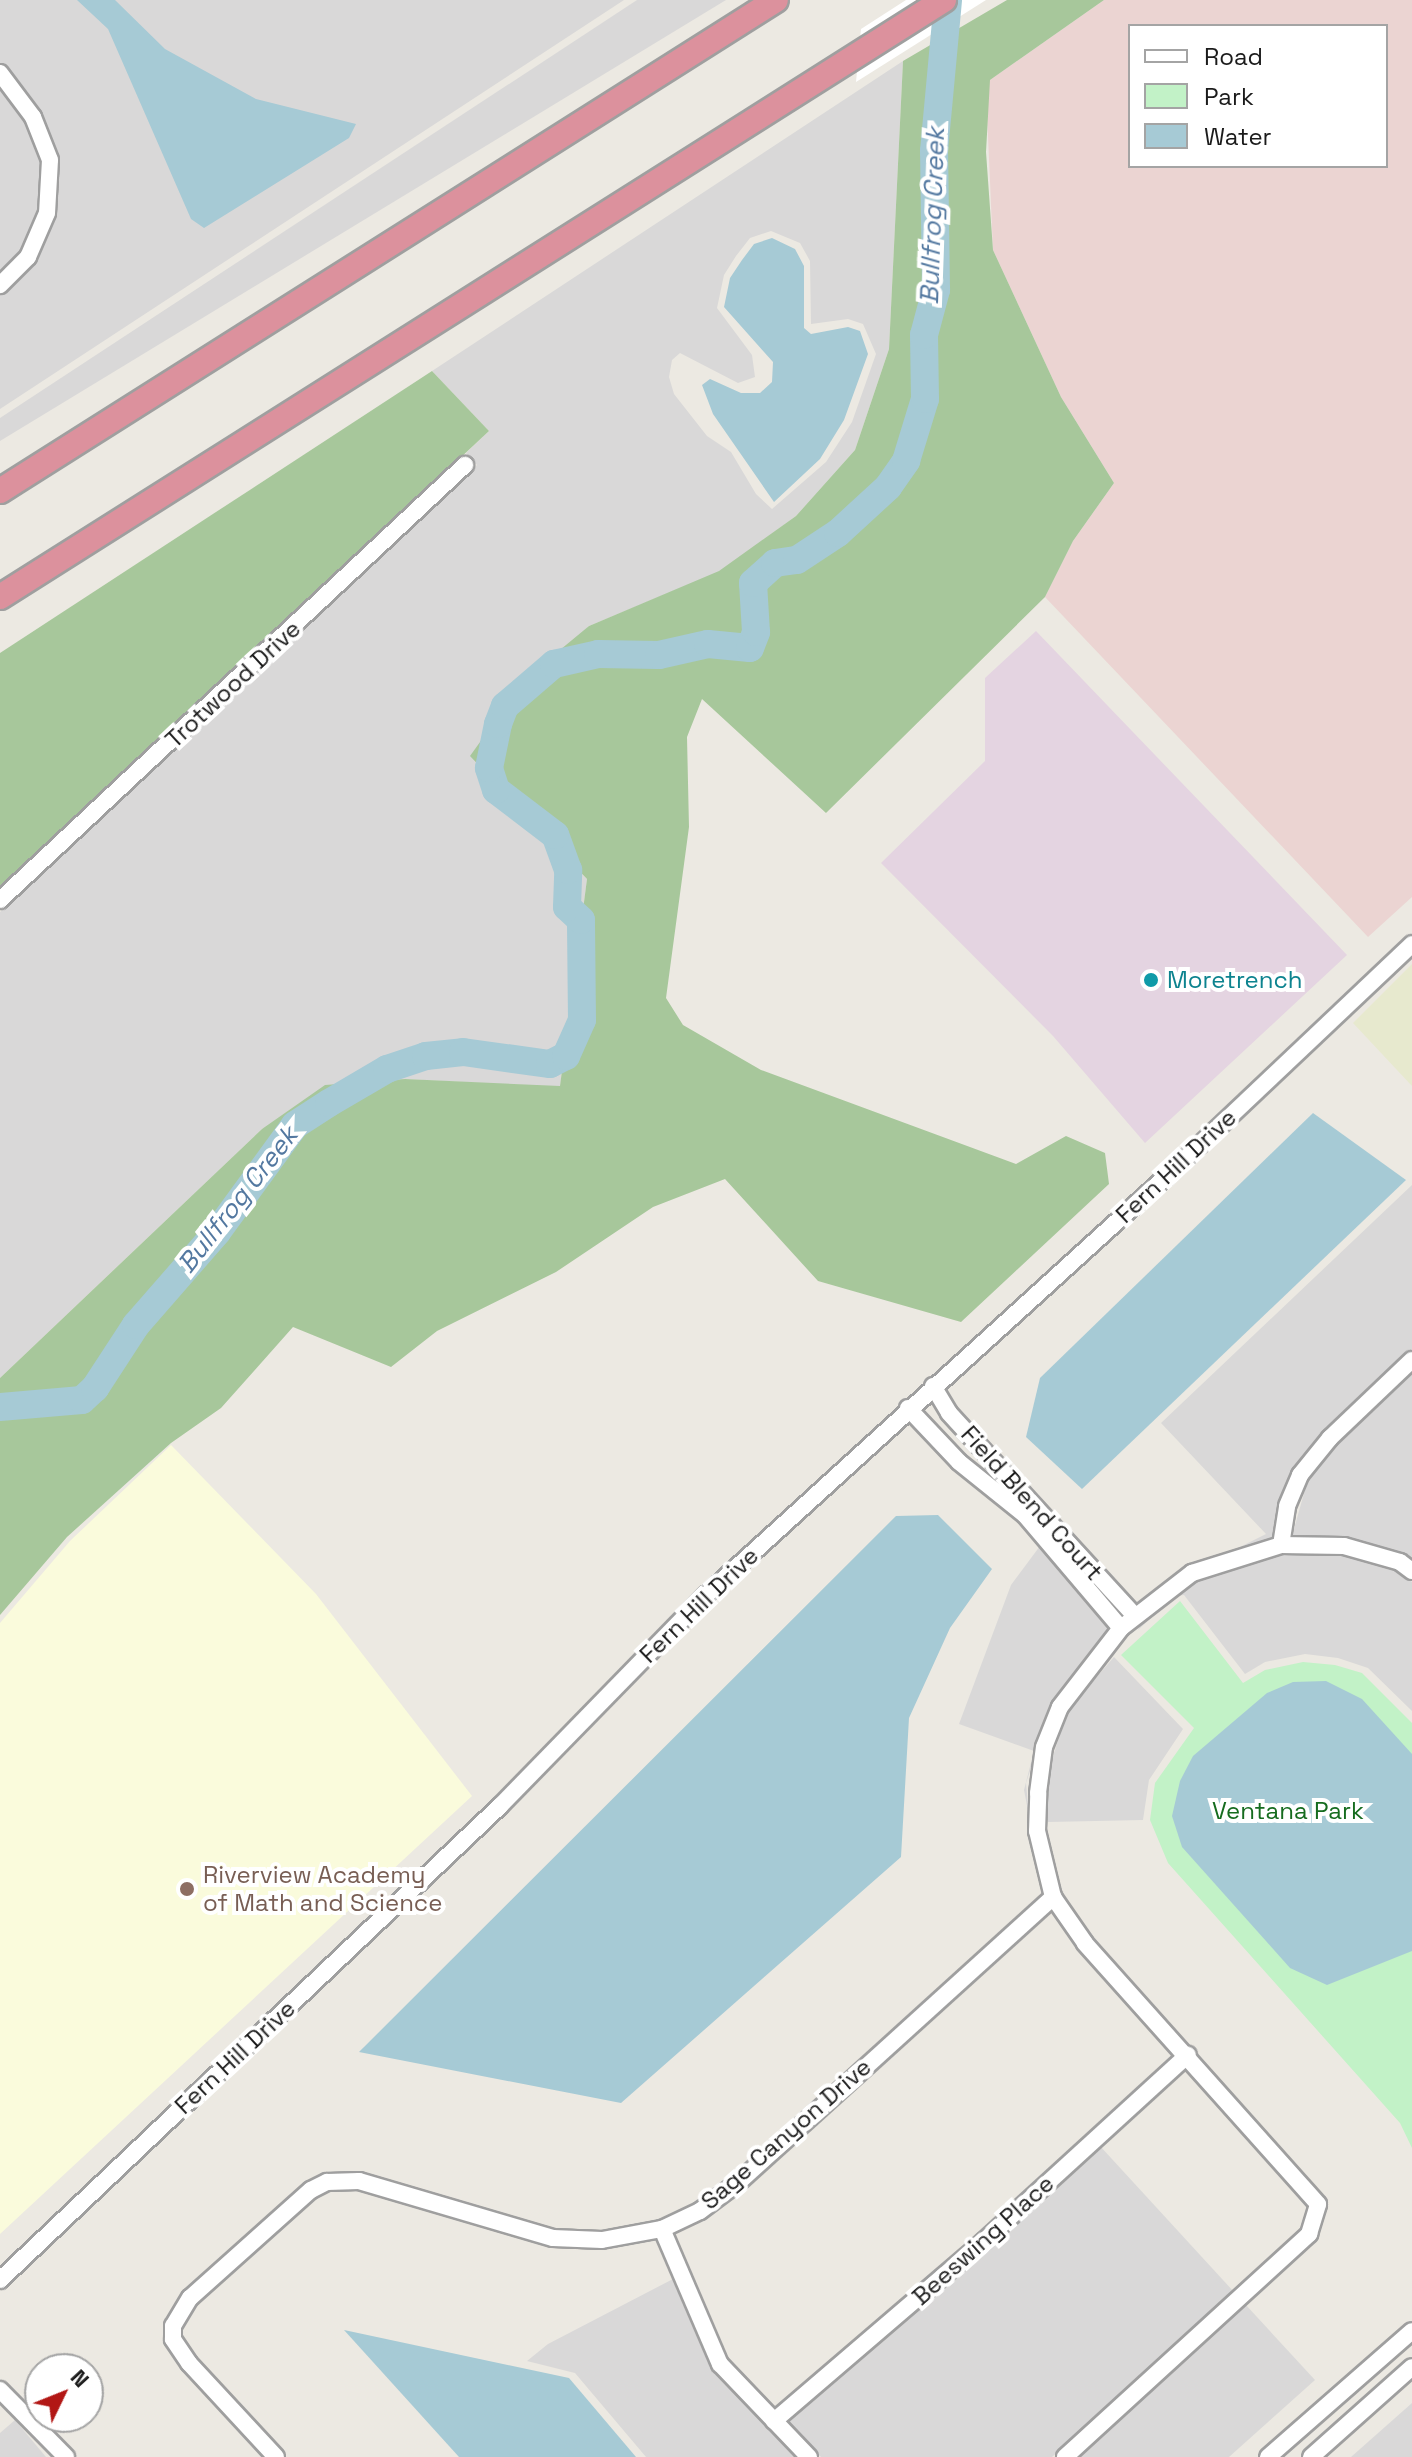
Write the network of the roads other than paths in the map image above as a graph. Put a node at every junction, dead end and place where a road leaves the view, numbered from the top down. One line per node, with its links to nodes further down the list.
1 (776, 0): 6 (highway)
2 (944, 0): 7 (highway)
3 (0, 73): 4 (street)
4 (0, 285)
5 (465, 465): 8 (street, Trotwood Drive)
6 (0, 491)
7 (0, 597)
8 (0, 900)
9 (1412, 944): 11 (street, Fern Hill Drive)
10 (1412, 1360): 13 (street)
11 (933, 1386): 12 (street, Fern Hill Drive); 15 (street, Field Blend Court)
12 (908, 1408): 16 (street, Field Blend Court); 20 (street, Fern Hill Drive)
13 (1281, 1545): 14 (street); 15 (street)
14 (1412, 1571)
15 (1135, 1616): 16 (street)
16 (1121, 1628): 17 (street)
17 (1053, 1897): 18 (street); 19 (street, Sage Canyon Drive)
18 (1188, 2055): 25 (street, Beeswing Place); 30 (street)
19 (662, 2229): 25 (street); 28 (street, Sage Canyon Drive)
20 (0, 2280)
21 (1412, 2331): 31 (street)
22 (1412, 2367): 32 (street)
23 (0, 2390): 24 (street)
24 (18, 2409): 26 (street); 27 (street)
25 (774, 2421): 29 (street)
26 (59, 2457)
27 (66, 2457)
28 (276, 2457)
29 (809, 2457)
30 (1065, 2457)
31 (1268, 2457)
32 (1311, 2457)

